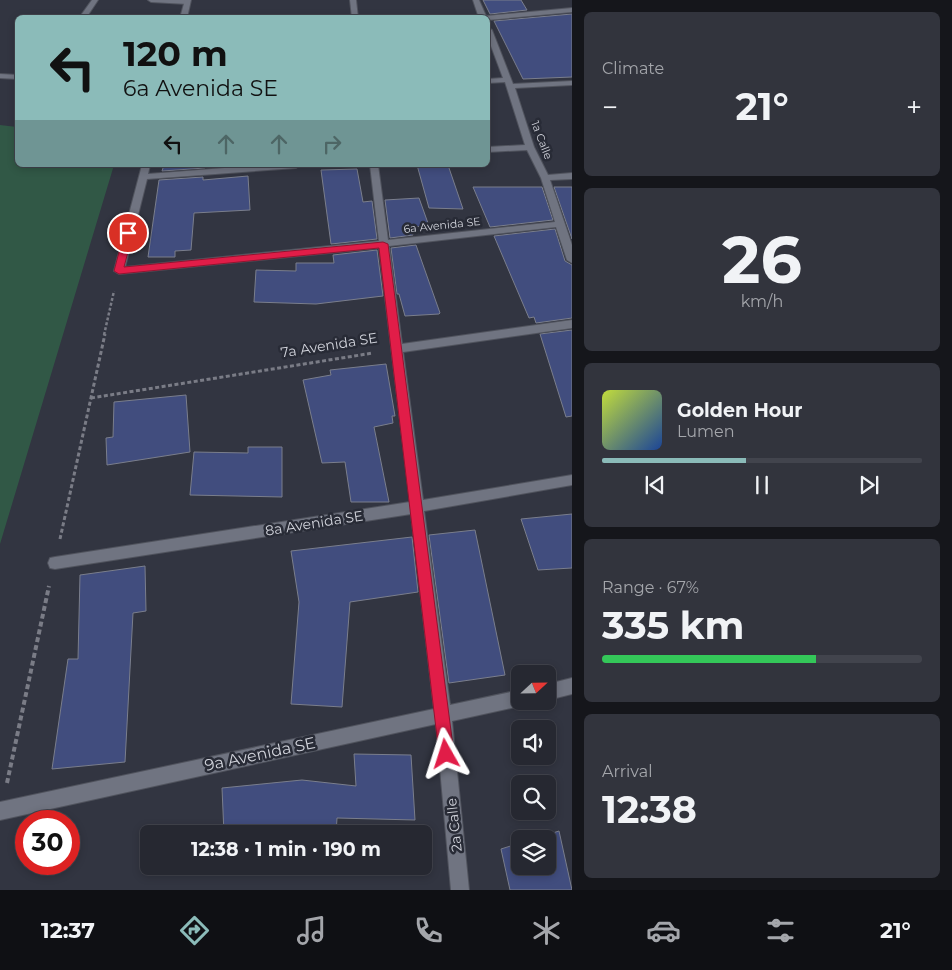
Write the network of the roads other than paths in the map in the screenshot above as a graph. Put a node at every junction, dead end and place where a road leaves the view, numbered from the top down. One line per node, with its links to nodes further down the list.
1 (95, 0): 7 (street)
2 (150, 0): 5 (street)
3 (353, 0): 9 (street)
4 (476, 0): 10 (street)
5 (188, 1): 8 (street)
6 (572, 10): 11 (street)
7 (84, 15)
8 (184, 15)
9 (355, 15)
10 (482, 15)
11 (490, 18)
12 (490, 35): 16 (street, 1a Calle)
13 (0, 76): 14 (street)
14 (15, 76)
15 (490, 81): 16 (street)
16 (509, 83): 17 (street); 18 (street, 1a Calle)
17 (572, 83)
18 (530, 146): 19 (street); 25 (street, 1a Calle)
19 (490, 150)
20 (145, 167): 24 (street)
21 (270, 167): 24 (street)
22 (374, 167): 27 (street, 2a Calle)
23 (572, 176): 25 (street)
24 (142, 177): 27 (street, 6a Avenida SE)
25 (545, 178): 26 (street, 1a Calle)
26 (560, 224): 27 (street, 6a Avenida SE); 28 (street, 1a Calle)
27 (383, 244): 30 (street, 2a Calle)
28 (572, 260)
29 (572, 324): 30 (street, 7a Avenida SE)
30 (396, 349): 32 (street, 2a Calle)
31 (572, 480): 32 (street, 8a Avenida SE)
32 (416, 507): 33 (street, 8a Avenida SE); 37 (street, 2a Calle)
33 (55, 563)
34 (572, 686): 35 (street)
35 (556, 690)
36 (511, 700): 37 (street, 9a Avenida SE)
37 (442, 714): 38 (street, 9a Avenida SE); 39 (street, 2a Calle)
38 (0, 812)
39 (460, 890)

